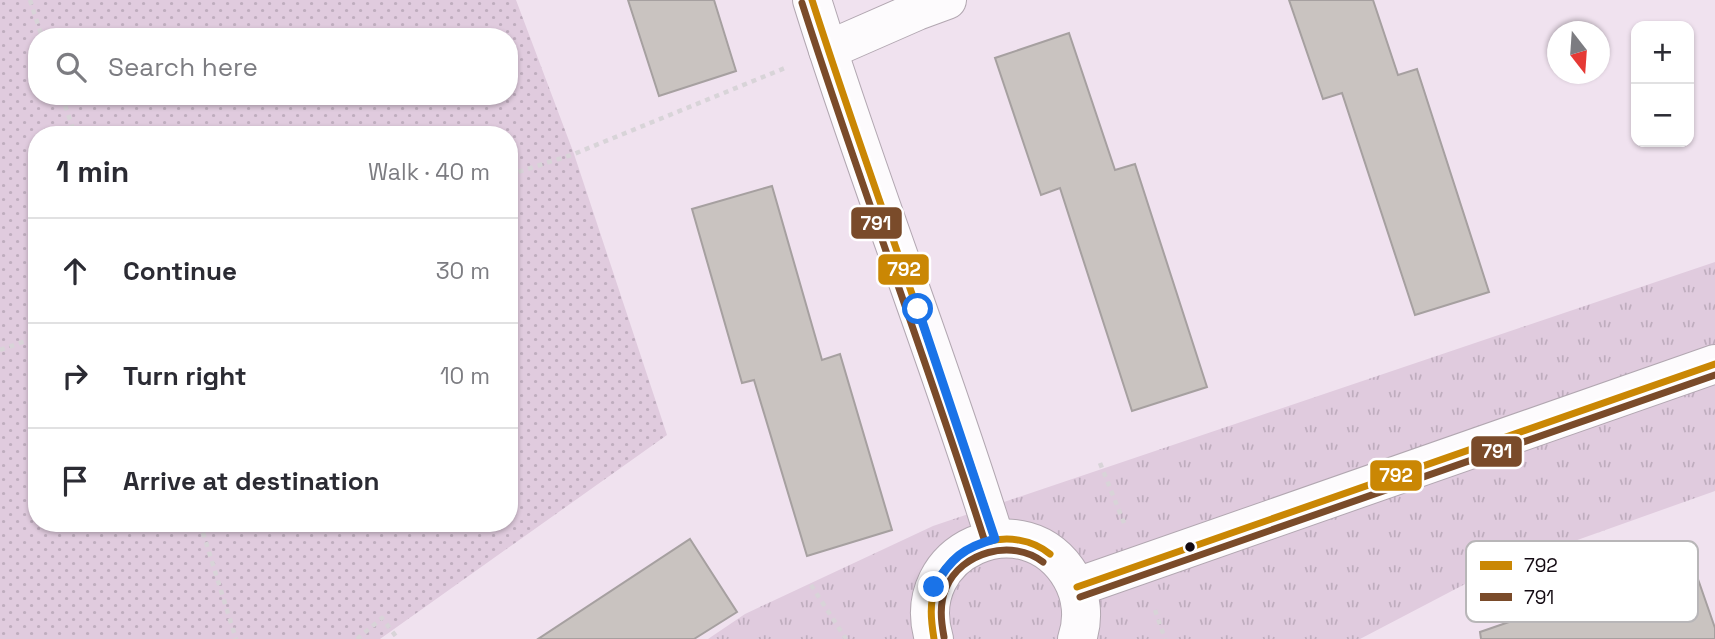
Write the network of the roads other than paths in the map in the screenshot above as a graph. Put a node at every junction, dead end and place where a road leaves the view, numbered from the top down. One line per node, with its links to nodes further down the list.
1 (813, 0): 3 (street)
2 (926, 4): 3 (street)
3 (828, 50): 5 (street)
4 (1715, 364): 6 (street)
5 (995, 539): 6 (street); 7 (street)
6 (1077, 587): 8 (street)
7 (934, 639)
8 (1077, 639)

